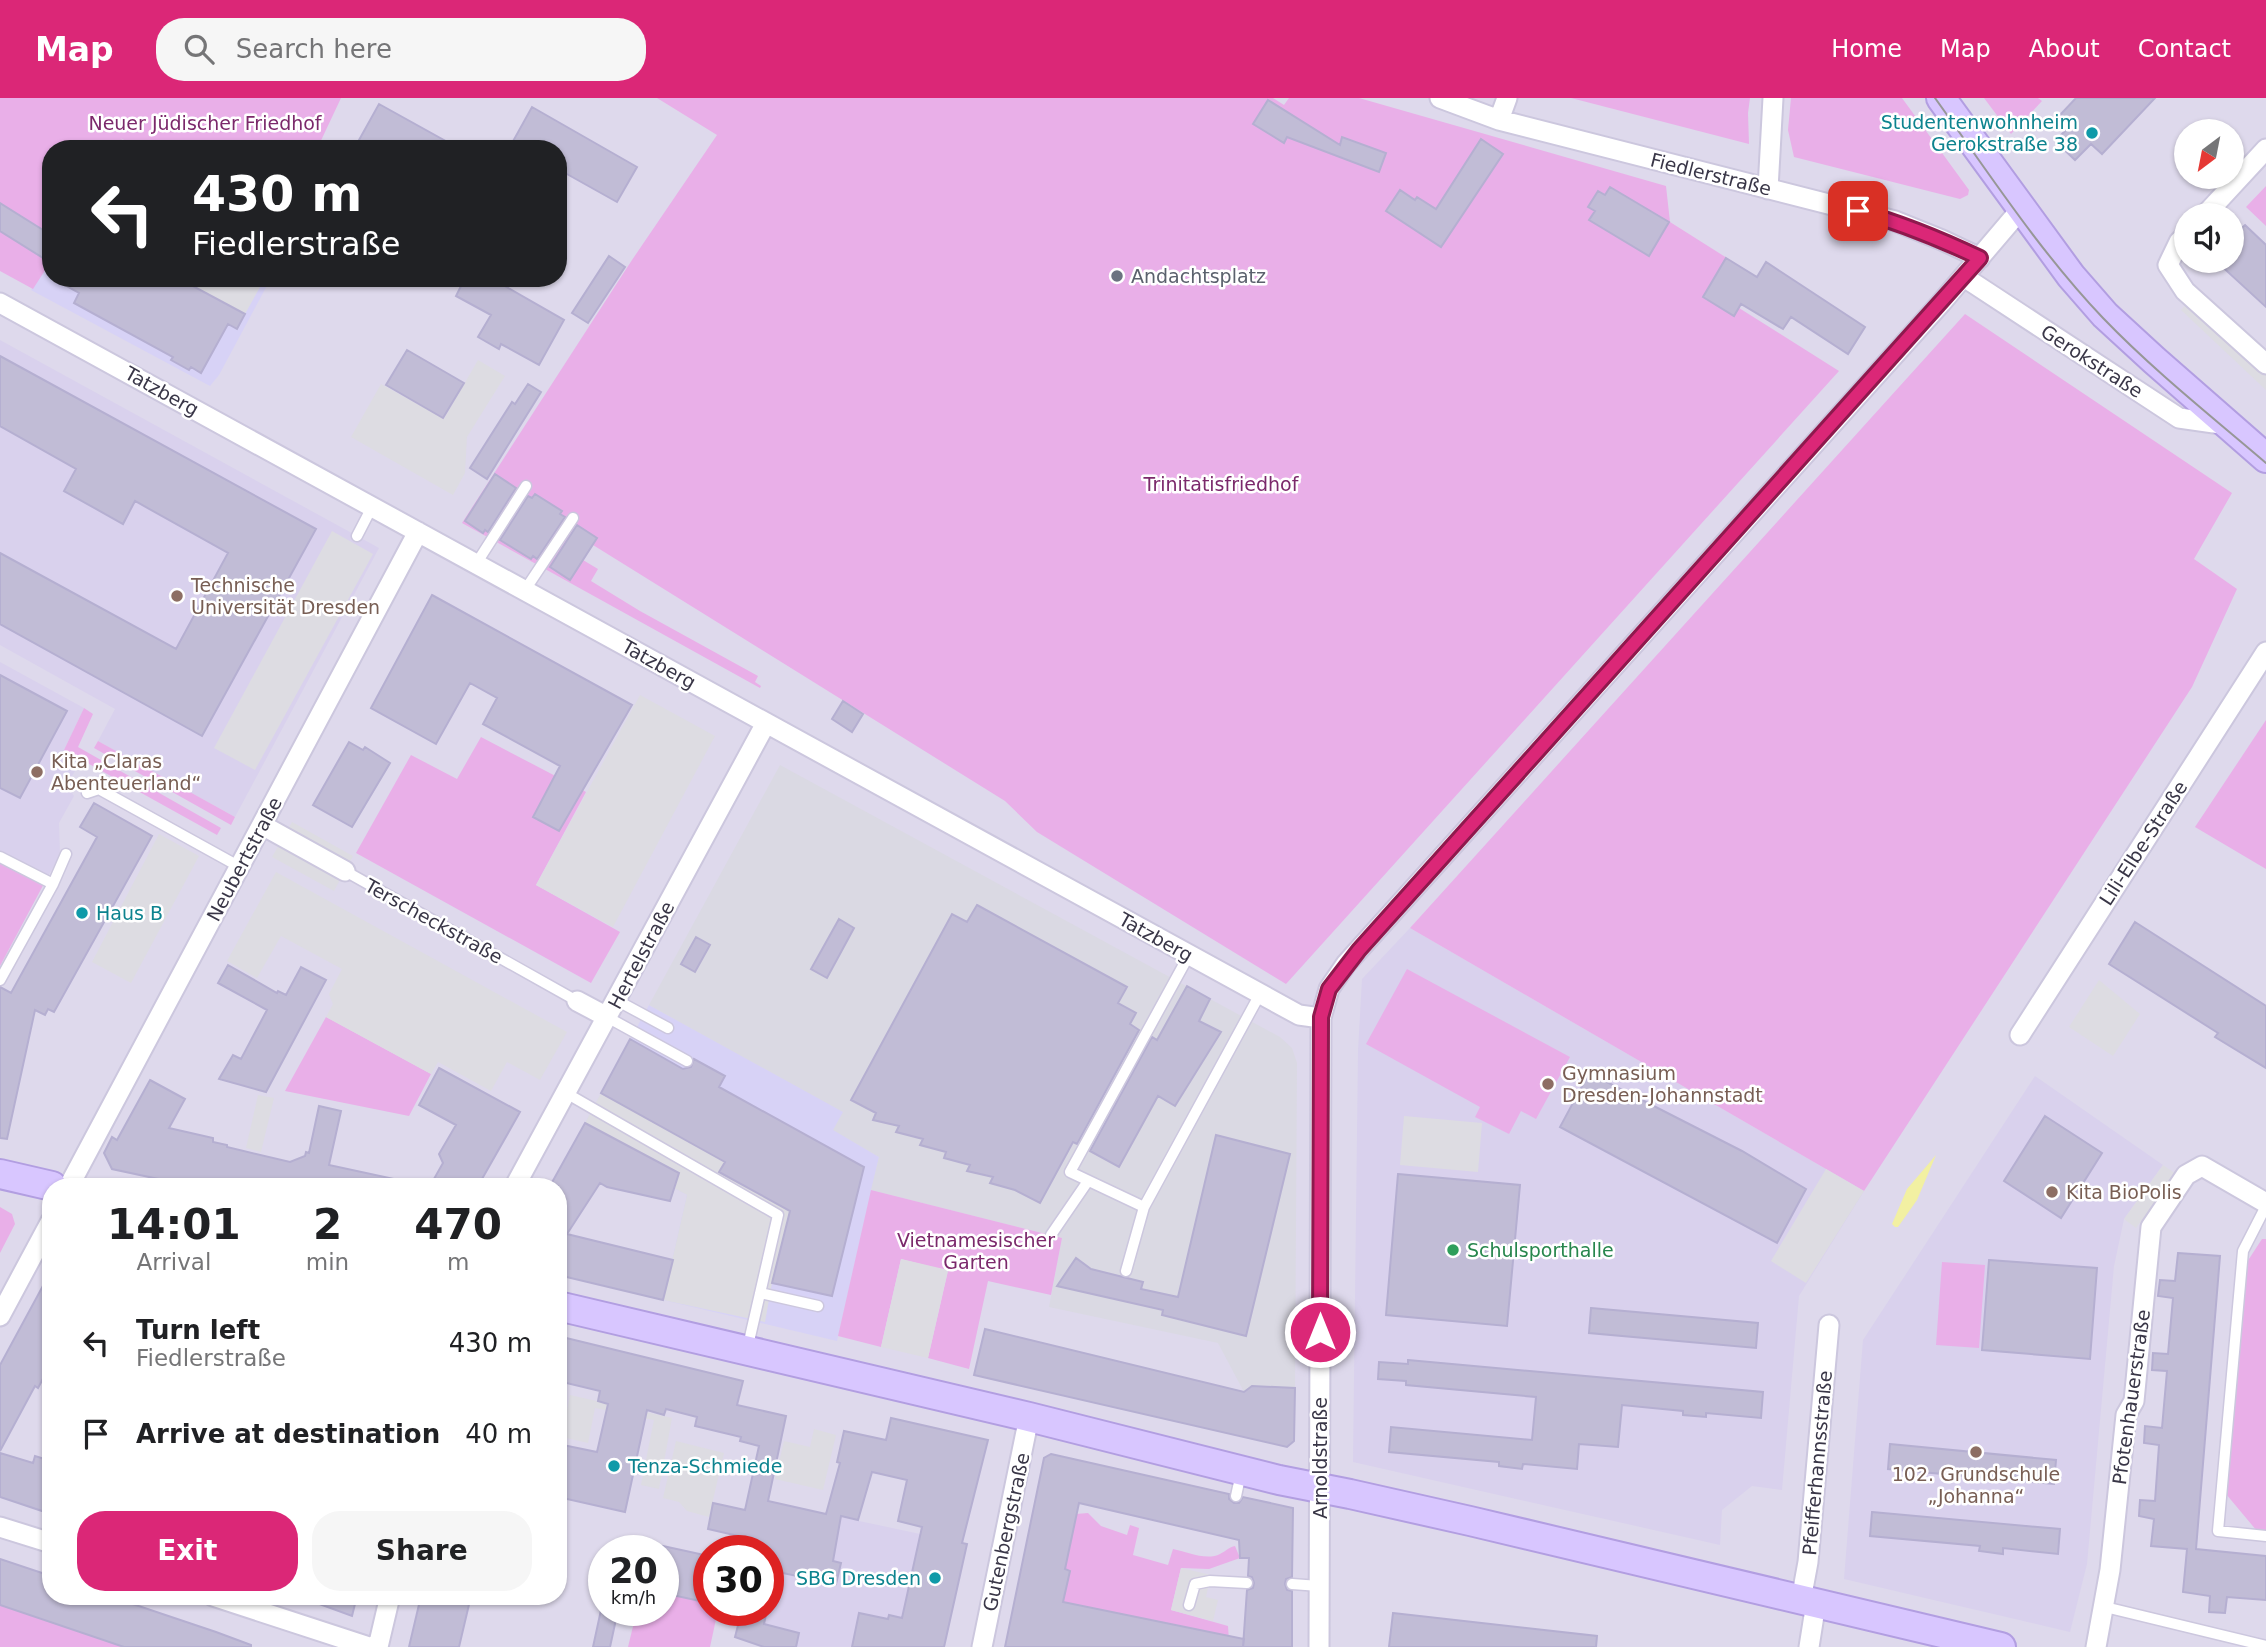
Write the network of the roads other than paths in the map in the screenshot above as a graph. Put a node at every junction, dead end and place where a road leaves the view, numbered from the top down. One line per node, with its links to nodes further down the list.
1 (1440, 98): 5 (street, Fiedlerstraße)
2 (1507, 98): 5 (street)
3 (1773, 98): 7 (street)
4 (1941, 98): 9 (street, Gerokstraße)
5 (1499, 120): 7 (street, Fiedlerstraße)
6 (2266, 149): 8 (street)
7 (1768, 189): 11 (street, Fiedlerstraße)
8 (2216, 203)
9 (2021, 209): 11 (street); 15 (street, Gerokstraße)
10 (2174, 252): 14 (street)
11 (1980, 258): 12 (street, Arnoldstraße)
12 (1964, 277): 15 (street, Gerokstraße); 38 (street, Arnoldstraße)
13 (0, 303): 18 (street, Tatzberg)
14 (2266, 364)
15 (2229, 425): 16 (street, Gerokstraße)
16 (2266, 458)
17 (526, 486): 22 (lane)
18 (372, 507): 20 (street, Tatzberg); 21 (lane)
19 (573, 518): 23 (lane)
20 (418, 532): 22 (street, Tatzberg); 27 (street, Neubertstraße)
21 (357, 536)
22 (476, 564): 23 (street, Tatzberg)
23 (525, 590): 25 (street, Tatzberg)
24 (2266, 652): 40 (street, Lili-Elbe-Straße)
25 (766, 723): 33 (street, Tatzberg); 37 (street, Hertelstraße)
26 (87, 793): 30 (lane)
27 (262, 825): 30 (street, Neubertstraße); 31 (street, Terscheckstraße)
28 (66, 853): 32 (lane)
29 (0, 857): 32 (lane)
30 (240, 867): 44 (street, Neubertstraße)
31 (345, 872): 36 (lane, Terscheckstraße)
32 (53, 884): 34 (lane)
33 (1189, 955): 35 (street, Tatzberg); 46 (lane)
34 (0, 980)
35 (1260, 994): 38 (street, Tatzberg); 49 (lane)
36 (577, 1000): 37 (street, Terscheckstraße)
37 (612, 1009): 39 (lane); 41 (lane); 42 (street, Hertelstraße)
38 (1321, 1017): 60 (street, Arnoldstraße)
39 (668, 1028)
40 (2020, 1035)
41 (687, 1061)
42 (566, 1093): 45 (street, Hertelstraße); 53 (lane)
43 (0, 1174): 47 (street)
44 (73, 1178)
45 (519, 1178)
46 (1088, 1181): 49 (lane); 50 (lane)
47 (42, 1184)
48 (2266, 1204): 62 (lane); 71 (street, Pfotenhauerstraße)
49 (1144, 1208): 52 (lane)
50 (1051, 1235)
51 (42, 1238): 56 (street)
52 (1126, 1271)
53 (760, 1293): 54 (lane); 58 (lane)
54 (818, 1306)
55 (567, 1308): 58 (street)
56 (0, 1316)
57 (1829, 1325): 67 (street, Pfeifferhannsstraße)
58 (747, 1350): 59 (street)
59 (1029, 1417): 60 (street); 75 (street, Gutenbergstraße)
60 (1319, 1488): 66 (street, Arnoldstraße); 67 (street)
61 (0, 1527): 63 (street)
62 (2266, 1536)
63 (42, 1540)
64 (1247, 1583): 70 (lane)
65 (1292, 1584): 66 (lane)
66 (1319, 1586): 76 (street, Arnoldstraße)
67 (1809, 1601): 77 (street, Pfeifferhannsstraße); 78 (street)
68 (241, 1605): 73 (street)
69 (388, 1605): 74 (street)
70 (1189, 1605)
71 (2105, 1607): 72 (lane); 79 (street, Pfotenhauerstraße)
72 (2266, 1646)
73 (369, 1647)
74 (378, 1647)
75 (982, 1647)
76 (1319, 1647)
77 (1809, 1647)
78 (2001, 1647)
79 (2096, 1647)

